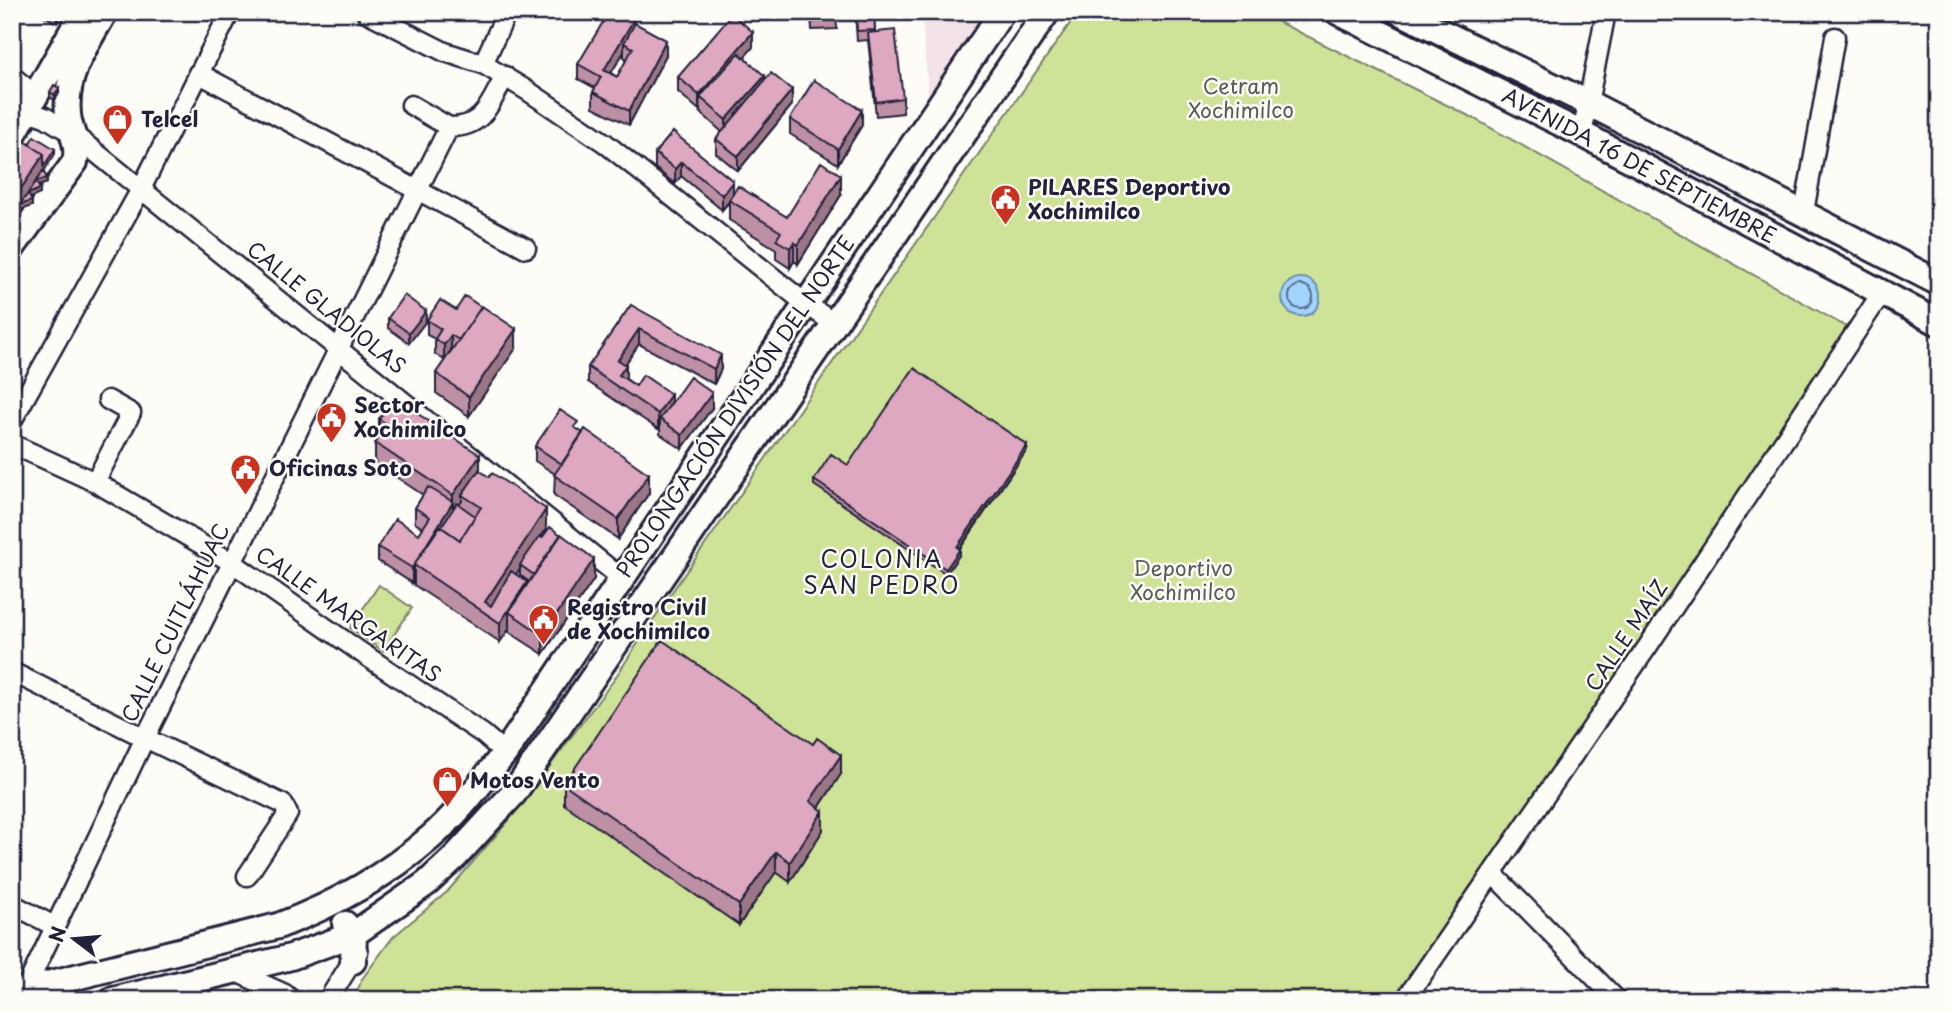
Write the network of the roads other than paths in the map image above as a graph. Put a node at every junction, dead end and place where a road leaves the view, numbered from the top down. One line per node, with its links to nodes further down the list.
1 (83, 12): 19 (main road)
2 (105, 12): 22 (main road)
3 (230, 12): 15 (street)
4 (366, 12): 14 (street)
5 (507, 12): 14 (street)
6 (1002, 12): 32 (main road, PROLONGACIÓN DIVISIÓN DEL NORTE)
7 (1047, 12): 34 (main road, PROLONGACIÓN DIVISIÓN DEL NORTE)
8 (1338, 12): 13 (main road, AVENIDA 16 DE SEPTIEMBRE)
9 (1400, 12): 11 (main road, AVENIDA 16 DE SEPTIEMBRE)
10 (1606, 12): 18 (street)
11 (1432, 29): 13 (main road); 18 (main road, AVENIDA 16 DE SEPTIEMBRE)
12 (1835, 37): 27 (street)
13 (1419, 53): 23 (main road, AVENIDA 16 DE SEPTIEMBRE)
14 (483, 64): 17 (street)
15 (198, 73): 25 (street); 26 (street)
16 (12, 76): 19 (street, CALLE GLADIOLAS)
17 (505, 76): 21 (street); 32 (street)
18 (1588, 103): 23 (street); 27 (main road, AVENIDA 16 DE SEPTIEMBRE)
19 (32, 104): 22 (street, CALLE GLADIOLAS); 24 (main road)
20 (411, 106): 21 (street)
21 (449, 127): 26 (street, CALLE CUITLÁHUAC)
22 (73, 134): 25 (street, CALLE GLADIOLAS); 28 (main road)
23 (1583, 134): 31 (main road, AVENIDA 16 DE SEPTIEMBRE)
24 (12, 137)
25 (142, 189): 35 (street, CALLE GLADIOLAS); 39 (street)
26 (418, 189): 29 (street); 35 (street, CALLE CUITLÁHUAC)
27 (1804, 212): 30 (main road, AVENIDA 16 DE SEPTIEMBRE)
28 (12, 248)
29 (526, 248)
30 (1939, 283)
31 (1881, 294): 33 (main road, AVENIDA 16 DE SEPTIEMBRE); 47 (street, CALLE MAÍZ)
32 (806, 304): 34 (street); 36 (main road, PROLONGACIÓN DIVISIÓN DEL NORTE)
33 (1939, 323)
34 (835, 324): 38 (main road, PROLONGACIÓN DIVISIÓN DEL NORTE)
35 (340, 349): 42 (street, CALLE CUITLÁHUAC); 43 (street, CALLE GLADIOLAS)
36 (753, 382): 38 (main road); 43 (main road, PROLONGACIÓN DIVISIÓN DEL NORTE)
37 (108, 400): 41 (street)
38 (783, 401): 51 (main road, PROLONGACIÓN DIVISIÓN DEL NORTE)
39 (12, 421)
40 (12, 444): 41 (street, CALLE MARGARITAS)
41 (95, 482): 42 (street, CALLE MARGARITAS)
42 (233, 562): 45 (street, CALLE CUITLÁHUAC); 46 (street, CALLE MARGARITAS)
43 (621, 578): 46 (main road, PROLONGACIÓN DIVISIÓN DEL NORTE)
44 (12, 672): 45 (street)
45 (145, 738): 48 (street); 52 (street, CALLE CUITLÁHUAC)
46 (505, 753): 50 (main road, PROLONGACIÓN DIVISIÓN DEL NORTE)
47 (1493, 874): 60 (street, CALLE MAÍZ); 61 (street)
48 (247, 876)
49 (12, 904): 52 (street)
50 (316, 912): 53 (main road); 56 (main road, PROLONGACIÓN DIVISIÓN DEL NORTE)
51 (379, 919): 53 (main road, PROLONGACIÓN DIVISIÓN DEL NORTE); 54 (street)
52 (54, 926): 56 (street, CALLE CUITLÁHUAC)
53 (354, 934): 54 (main road); 55 (main road, PROLONGACIÓN DIVISIÓN DEL NORTE)
54 (353, 961): 59 (street)
55 (236, 972): 57 (main road, PROLONGACIÓN DIVISIÓN DEL NORTE); 58 (street)
56 (18, 992)
57 (113, 1000)
58 (292, 1000)
59 (328, 1000)
60 (1405, 1000)
61 (1617, 1000)

